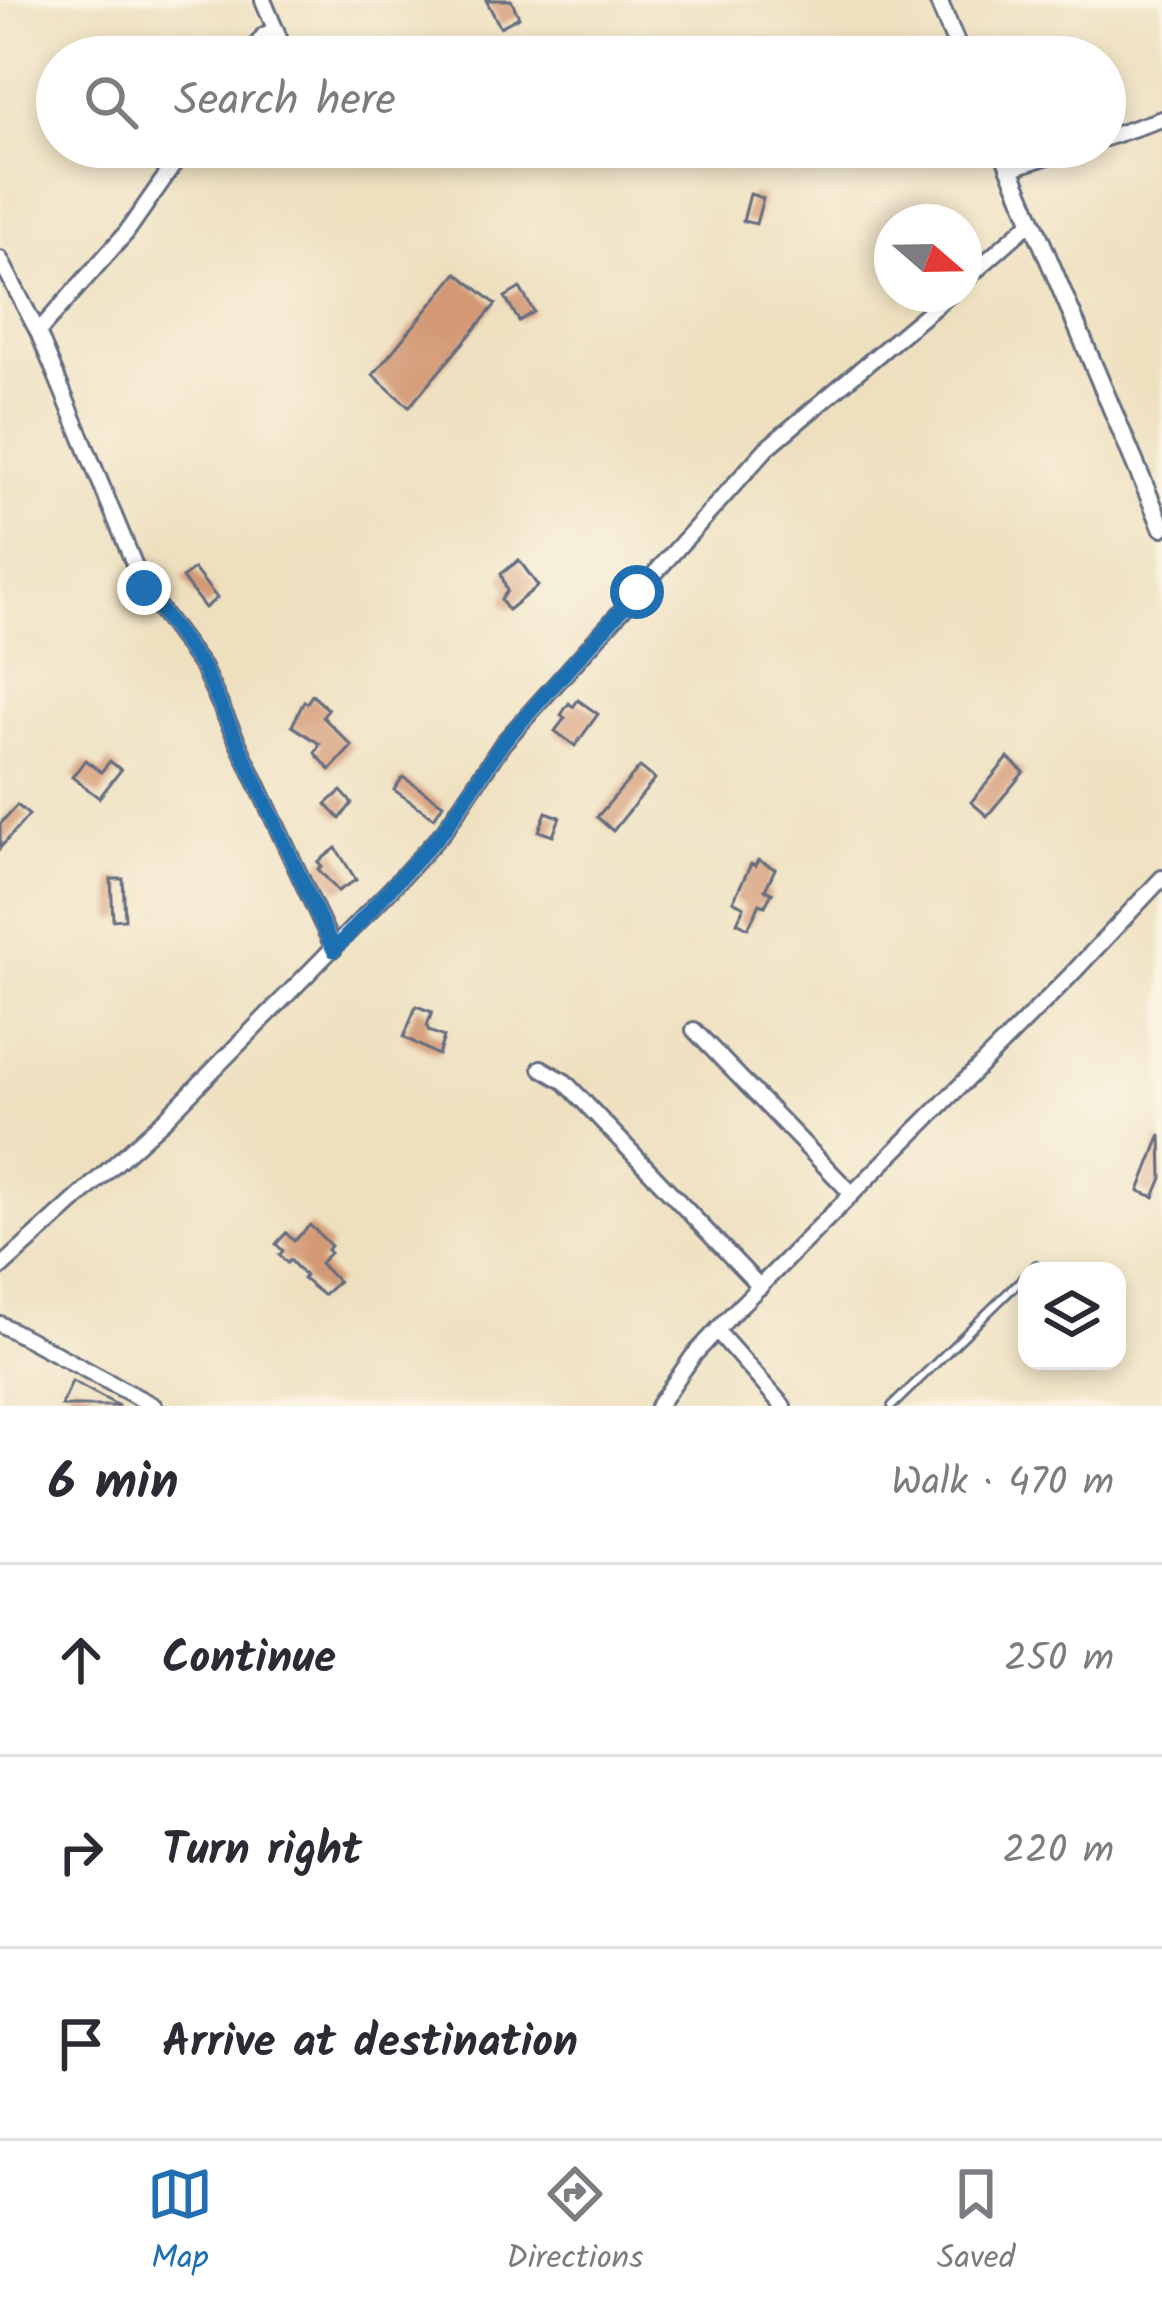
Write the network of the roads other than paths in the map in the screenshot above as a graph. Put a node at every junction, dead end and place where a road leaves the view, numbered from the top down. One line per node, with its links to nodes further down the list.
1 (263, 0): 3 (street)
2 (938, 0): 6 (street)
3 (276, 29): 4 (street); 5 (street)
4 (263, 36)
5 (279, 36)
6 (953, 36)
7 (1162, 119): 8 (street)
8 (1126, 131)
9 (171, 168): 16 (street)
10 (1012, 168): 11 (street)
11 (1009, 169): 12 (street)
12 (1032, 221): 14 (street); 17 (street)
13 (0, 259): 16 (street)
14 (982, 265)
15 (928, 312): 19 (street)
16 (38, 332): 19 (street)
17 (1162, 527)
18 (1162, 878): 22 (street)
19 (334, 950): 23 (street)
20 (694, 1030): 22 (street)
21 (542, 1068): 25 (street)
22 (851, 1193): 25 (street)
23 (0, 1268)
24 (1018, 1283): 31 (lane)
25 (760, 1286): 27 (street)
26 (0, 1324): 28 (street)
27 (717, 1330): 29 (street); 30 (street)
28 (154, 1406)
29 (658, 1406)
30 (783, 1406)
31 (892, 1406)

